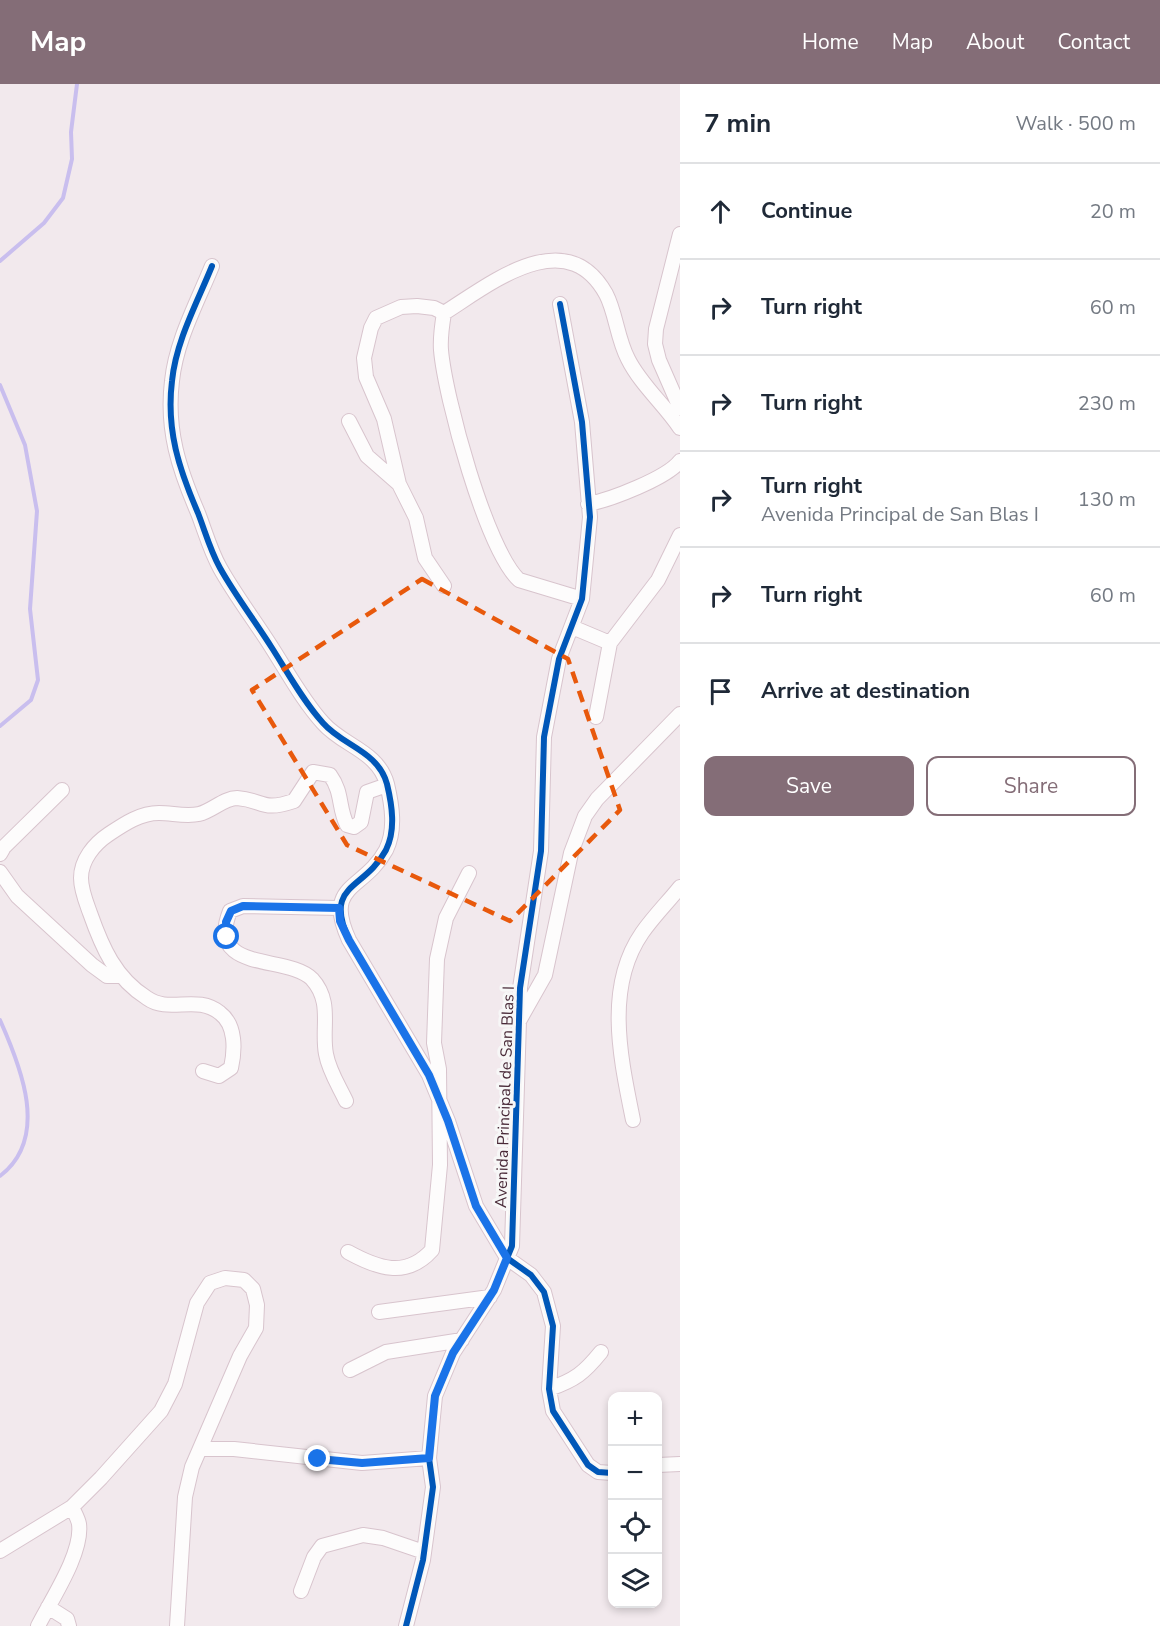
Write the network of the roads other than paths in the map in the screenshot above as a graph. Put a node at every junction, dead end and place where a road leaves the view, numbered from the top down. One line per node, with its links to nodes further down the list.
1 (680, 234): 5 (street)
2 (212, 266): 18 (street)
3 (560, 304): 10 (street, Avenida Principal de San Blas I)
4 (444, 313): 7 (street); 9 (street); 13 (street)
5 (680, 408)
6 (349, 421): 9 (street)
7 (680, 428)
8 (680, 461): 10 (street)
9 (399, 484): 12 (street)
10 (588, 504): 13 (street, Avenida Principal de San Blas I)
11 (680, 535): 15 (street)
12 (444, 586)
13 (582, 599): 14 (street, Avenida Principal de San Blas I)
14 (572, 627): 15 (street); 26 (street, Avenida Principal de San Blas I)
15 (610, 643): 17 (street)
16 (680, 714): 26 (street)
17 (596, 717)
18 (387, 785): 24 (street); 25 (street)
19 (62, 790): 20 (street)
20 (0, 854)
21 (0, 872): 25 (street)
22 (469, 873): 28 (street)
23 (680, 887): 30 (street)
24 (339, 908): 28 (street); 29 (street)
25 (122, 976): 27 (street)
26 (519, 1021): 32 (street, Avenida Principal de San Blas I)
27 (203, 1071)
28 (439, 1099): 31 (street); 32 (street)
29 (346, 1101)
30 (633, 1120)
31 (348, 1252)
32 (507, 1258): 33 (street, Avenida Principal de San Blas I); 38 (street)
33 (490, 1297): 34 (street); 35 (street, Avenida Principal de San Blas I)
34 (379, 1312)
35 (462, 1340): 37 (street); 40 (street, Avenida Principal de San Blas I)
36 (601, 1352): 38 (street)
37 (350, 1370)
38 (549, 1389): 43 (street)
39 (200, 1449): 40 (street); 44 (street); 51 (street)
40 (429, 1458): 46 (street, Avenida Principal de San Blas I)
41 (680, 1464): 42 (street)
42 (662, 1466)
43 (608, 1473)
44 (72, 1506): 45 (street); 48 (street)
45 (0, 1551)
46 (424, 1552): 47 (street); 52 (street, Avenida Principal de San Blas I)
47 (301, 1591)
48 (48, 1607): 49 (street); 50 (street)
49 (38, 1626)
50 (69, 1626)
51 (177, 1626)
52 (406, 1626)

